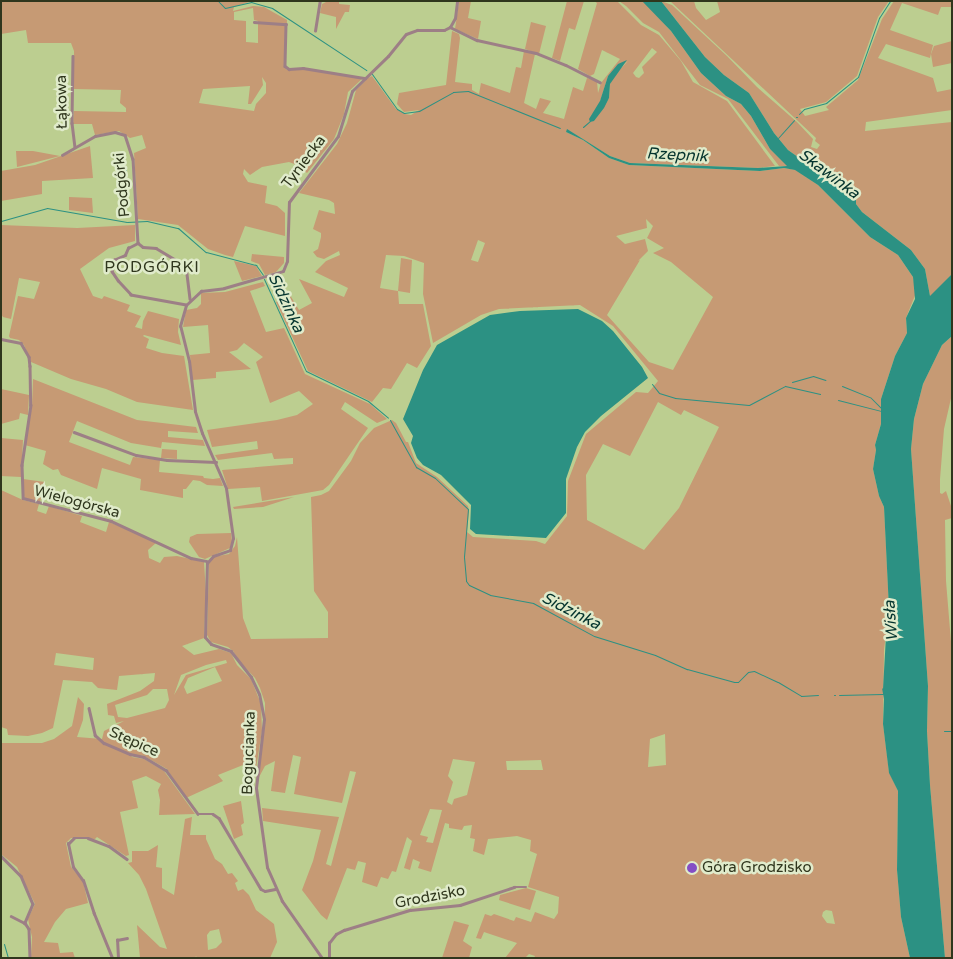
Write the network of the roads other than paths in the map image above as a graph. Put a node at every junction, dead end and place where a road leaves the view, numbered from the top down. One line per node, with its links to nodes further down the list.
1 (320, 1): 5 (street)
2 (457, 1): 4 (street)
3 (254, 22): 7 (street)
4 (450, 27): 7 (street, Tyniecka); 8 (street)
5 (315, 31)
6 (73, 56): 9 (street, Łąkowa)
7 (368, 75): 12 (street, Tyniecka)
8 (600, 82)
9 (75, 147): 10 (street, Podgórki); 11 (street, Podgórki)
10 (62, 155)
11 (138, 243): 12 (street); 13 (street)
12 (190, 299): 13 (street)
13 (186, 305): 16 (street)
14 (1, 339): 17 (street, Wielogórska)
15 (74, 432): 16 (street)
16 (216, 462): 17 (street)
17 (208, 561): 22 (street, Bogucianka)
18 (89, 708): 22 (street, Stępice)
19 (1, 856): 24 (street)
20 (127, 859): 27 (street)
21 (526, 887): 30 (street, Grodzisko)
22 (275, 889): 29 (street, Bogucianka)
23 (11, 916): 24 (street)
24 (25, 923): 26 (street)
25 (126, 938): 28 (street)
26 (30, 958)
27 (112, 958)
28 (118, 958)
29 (322, 958)
30 (329, 958)

